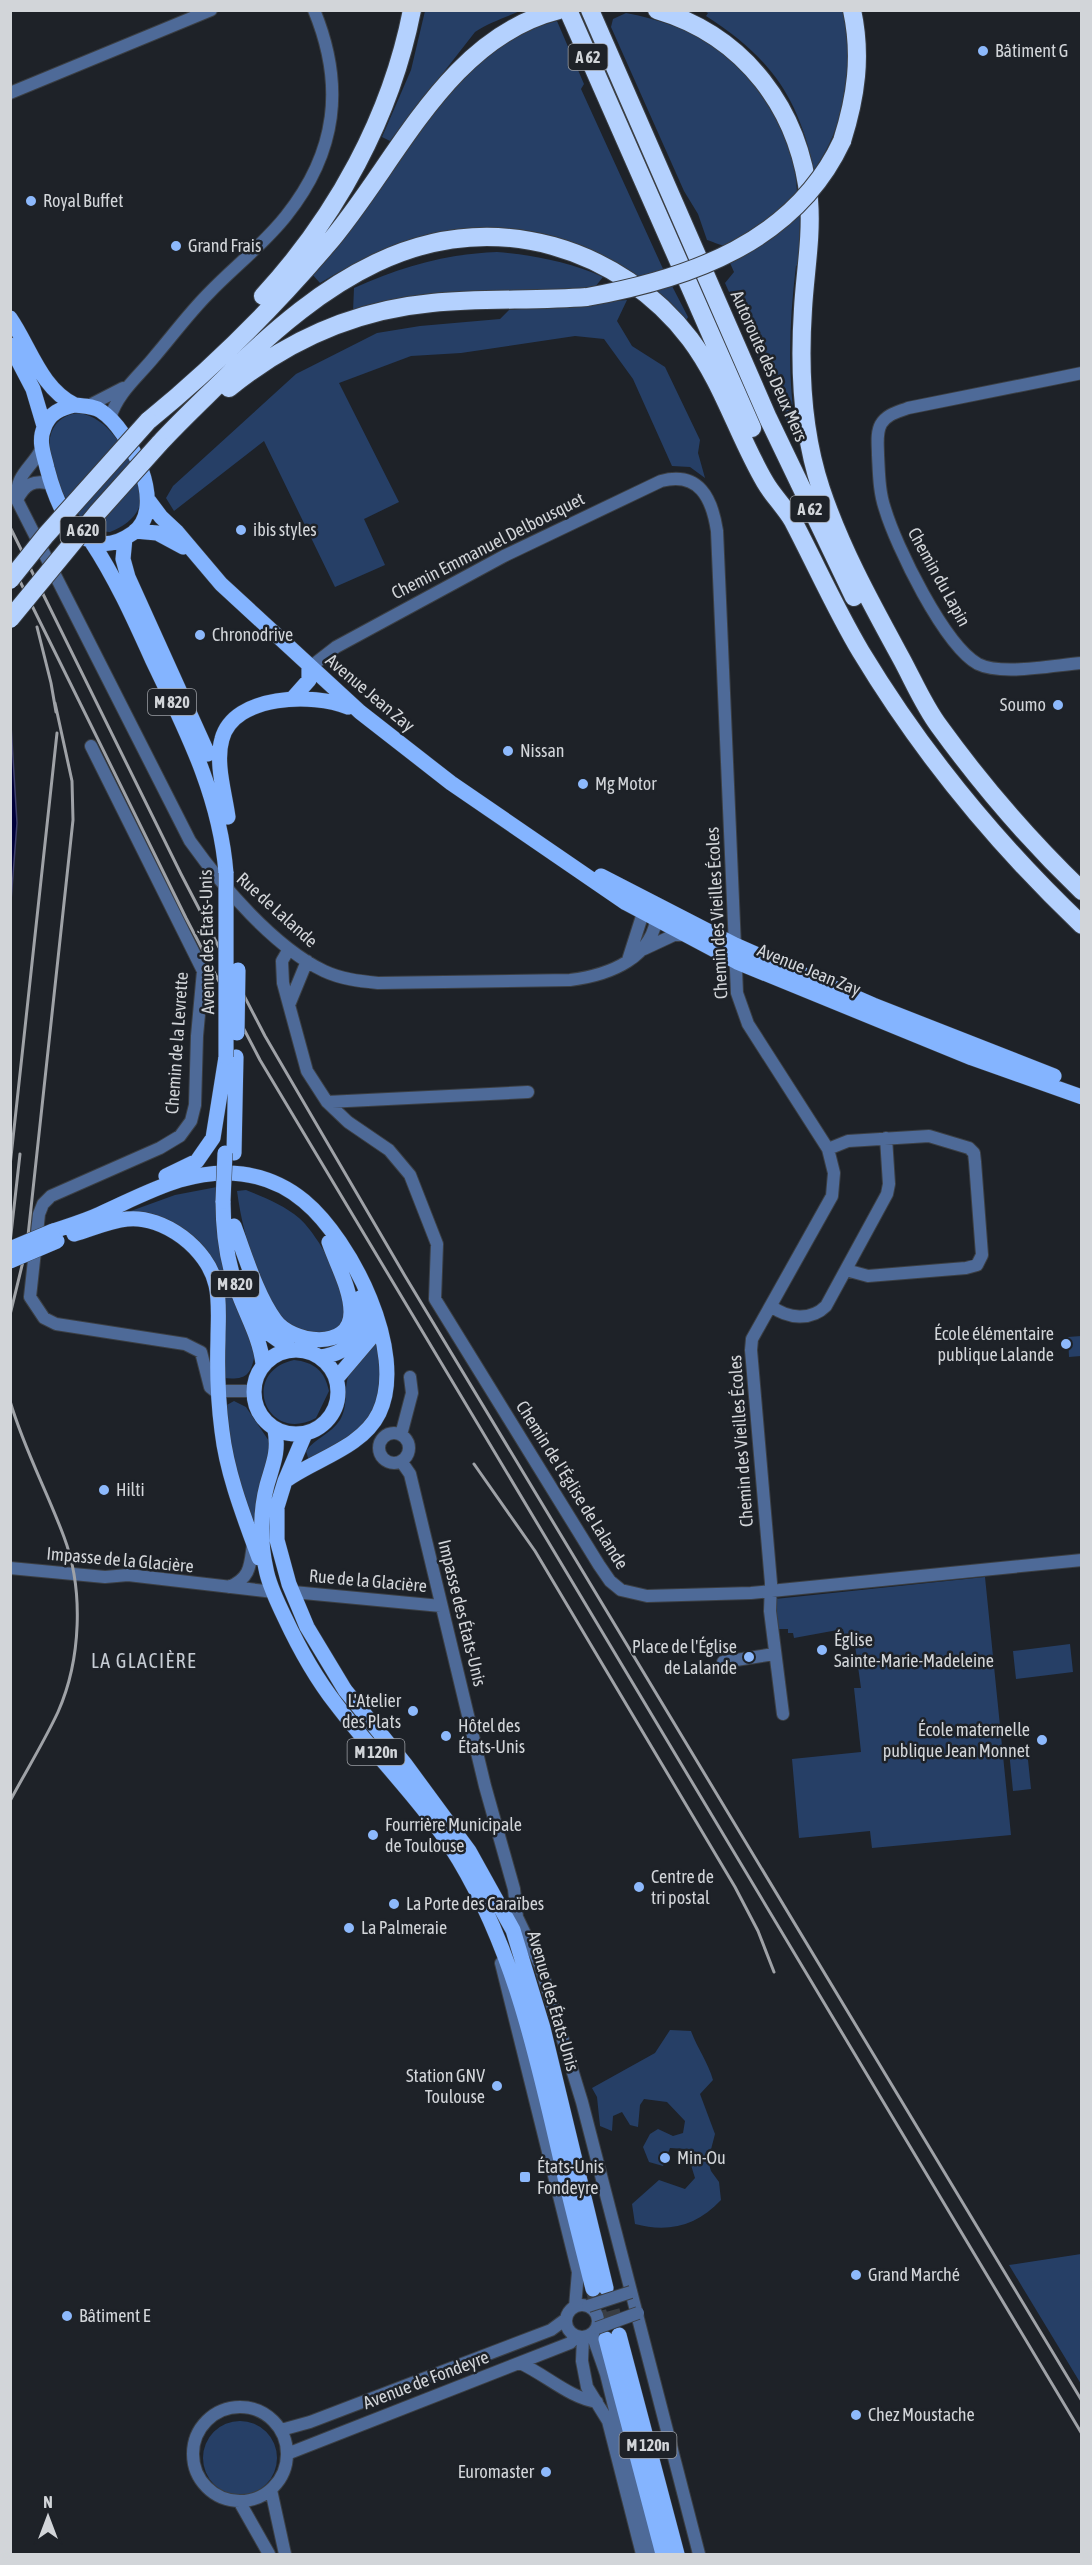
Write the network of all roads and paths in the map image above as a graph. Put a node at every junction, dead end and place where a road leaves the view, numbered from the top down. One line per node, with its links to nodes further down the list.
1 (211, 10): 9 (street)
2 (314, 10): 14 (street)
3 (412, 10): 17 (highway)
4 (559, 10): 10 (highway); 17 (highway)
5 (568, 10): 10 (highway, A 62)
6 (590, 10): 35 (highway, Autoroute des Deux Mers / A 62)
7 (657, 10): 35 (highway)
8 (852, 10): 19 (highway, bridge)
9 (10, 93)
10 (609, 103): 25 (highway, A 62)
11 (10, 318): 15 (main road)
12 (10, 345): 18 (main road)
13 (1082, 373): 31 (street, Chemin du Lapin)
14 (132, 382): 15 (street); 16 (street)
15 (81, 405): 16 (main road); 18 (main road)
16 (110, 418): 24 (main road)
17 (148, 421): 29 (highway, A 620, bridge)
18 (44, 426): 20 (main road)
19 (161, 442): 25 (highway); 30 (highway, A 620, bridge)
20 (42, 448): 22 (main road); 23 (street)
21 (691, 481): 32 (street, Chemin Emmanuel Delbousquet); 43 (street, Chemin des Vieilles Écoles)
22 (51, 484): 23 (street); 27 (main road)
23 (17, 500): 44 (street, Rue de Lalande)
24 (149, 501): 26 (main road); 28 (main road, Avenue Jean Zay)
25 (791, 518): 41 (highway, A 62)
26 (130, 534): 27 (main road); 28 (main road, Avenue Jean Zay); 37 (main road, Avenue des États-Unis / M 820)
27 (91, 541): 38 (main road, Avenue des États-Unis / M 820)
28 (191, 552): 32 (main road, Avenue Jean Zay)
29 (10, 580)
30 (10, 619)
31 (1082, 663)
32 (309, 668): 33 (main road); 34 (main road, Avenue Jean Zay)
33 (293, 698): 34 (main road); 37 (main road)
34 (360, 712): 40 (main road, Avenue Jean Zay)
35 (937, 724): 39 (highway, A 62)
36 (91, 746): 72 (street, Chemin de la Levrette)
37 (228, 817): 38 (main road, Avenue des États-Unis / M 820)
38 (230, 874): 50 (main road, Avenue des États-Unis / M 820, bridge)
39 (1082, 891)
40 (653, 913): 42 (main road, Avenue Jean Zay); 43 (main road, Avenue Jean Zay); 45 (street); 46 (street)
41 (1082, 925)
42 (683, 935): 45 (street, Rue de Lalande); 48 (main road, Avenue Jean Zay)
43 (735, 945): 48 (street, Chemin des Vieilles Écoles); 51 (main road, Avenue Jean Zay)
44 (289, 949): 47 (street, Rue de Lalande); 49 (street, Chemin de l'Église de Lalande)
45 (643, 950): 46 (street, Rue de Lalande)
46 (628, 960): 47 (street, Rue de Lalande)
47 (307, 961): 49 (street)
48 (736, 962): 53 (main road, Avenue Jean Zay); 56 (street, Chemin des Vieilles Écoles)
49 (289, 1005): 54 (street, Chemin de l'Église de Lalande)
50 (231, 1057): 57 (main road, Avenue des États-Unis / M 820, bridge); 60 (main road)
51 (1082, 1087)
52 (528, 1092): 54 (street)
53 (1082, 1097)
54 (327, 1102): 84 (street, Chemin de l'Église de Lalande)
55 (886, 1138): 56 (street); 64 (street); 64 (street)
56 (828, 1149): 65 (street, Chemin des Vieilles Écoles)
57 (227, 1200): 58 (main road, Avenue des États-Unis / M 820); 69 (main road, Avenue des États-Unis / M 820)
58 (234, 1226): 61 (main road, Avenue des États-Unis); 67 (main road, Avenue des États-Unis / M 820)
59 (74, 1234): 60 (main road); 61 (main road); 72 (main road)
60 (55, 1236): 62 (main road, bridge); 63 (main road, bridge); 66 (main road)
61 (328, 1242): 68 (main road)
62 (10, 1249)
63 (10, 1261)
64 (846, 1270): 65 (street)
65 (771, 1306): 84 (street, Chemin des Vieilles Écoles)
66 (377, 1320): 71 (main road); 78 (main road)
67 (292, 1350): 68 (main road); 69 (main road)
68 (320, 1357): 71 (main road)
69 (263, 1364): 73 (main road)
70 (410, 1377): 76 (street)
71 (336, 1379): 75 (main road)
72 (219, 1391): 73 (street); 79 (main road)
73 (253, 1391): 74 (main road)
74 (275, 1430): 75 (main road); 82 (main road, Avenue des États-Unis / M 120n)
75 (305, 1434): 78 (main road, Avenue des États-Unis / M 120n)
76 (401, 1435): 77 (street); 77 (street)
77 (401, 1461): 87 (street, Impasse des États-Unis)
78 (285, 1480): 86 (main road, Avenue des États-Unis / M 120n)
79 (253, 1542): 82 (main road); 83 (street)
80 (1082, 1560): 84 (street, Chemin de l'Église de Lalande)
81 (10, 1568): 83 (street, Impasse de la Glacière)
82 (266, 1569): 85 (main road, Avenue des États-Unis / M 120n)
83 (227, 1587): 85 (street, Impasse de la Glacière)
84 (770, 1591): 88 (street)
85 (274, 1592): 92 (main road, Avenue des États-Unis / M 120n)
86 (293, 1593): 87 (street, Rue de la Glacière); 91 (main road, Avenue des États-Unis / M 120n)
87 (441, 1606): 93 (street, Impasse des États-Unis)
88 (774, 1654): 89 (street); 90 (street)
89 (723, 1662)
90 (783, 1714)
91 (424, 1791): 92 (main road, Avenue des États-Unis / M 120n); 93 (main road)
92 (480, 1899): 95 (street, Avenue des États-Unis)
93 (517, 1917): 94 (street, Avenue des États-Unis)
94 (632, 2292): 95 (street, bridge); 96 (street, Avenue des États-Unis)
95 (581, 2306): 97 (street); 98 (street)
96 (638, 2313): 98 (street, Avenue de Fondeyre, bridge); 111 (street, Avenue des États-Unis)
97 (566, 2319): 98 (street); 101 (street, Avenue de Fondeyre)
98 (596, 2335): 99 (street, Avenue de Fondeyre); 100 (street); 108 (street); 109 (main road, M 120n); 110 (main road, M 120n)
99 (520, 2363): 100 (street); 102 (street, Avenue de Fondeyre)
100 (597, 2402): 107 (street)
101 (280, 2430): 102 (street); 104 (street)
102 (287, 2454): 103 (street)
103 (271, 2490): 104 (street); 106 (street)
104 (239, 2501): 105 (street)
105 (269, 2554)
106 (285, 2554)
107 (642, 2554)
108 (651, 2554)
109 (663, 2554)
110 (677, 2554)
111 (699, 2554)

